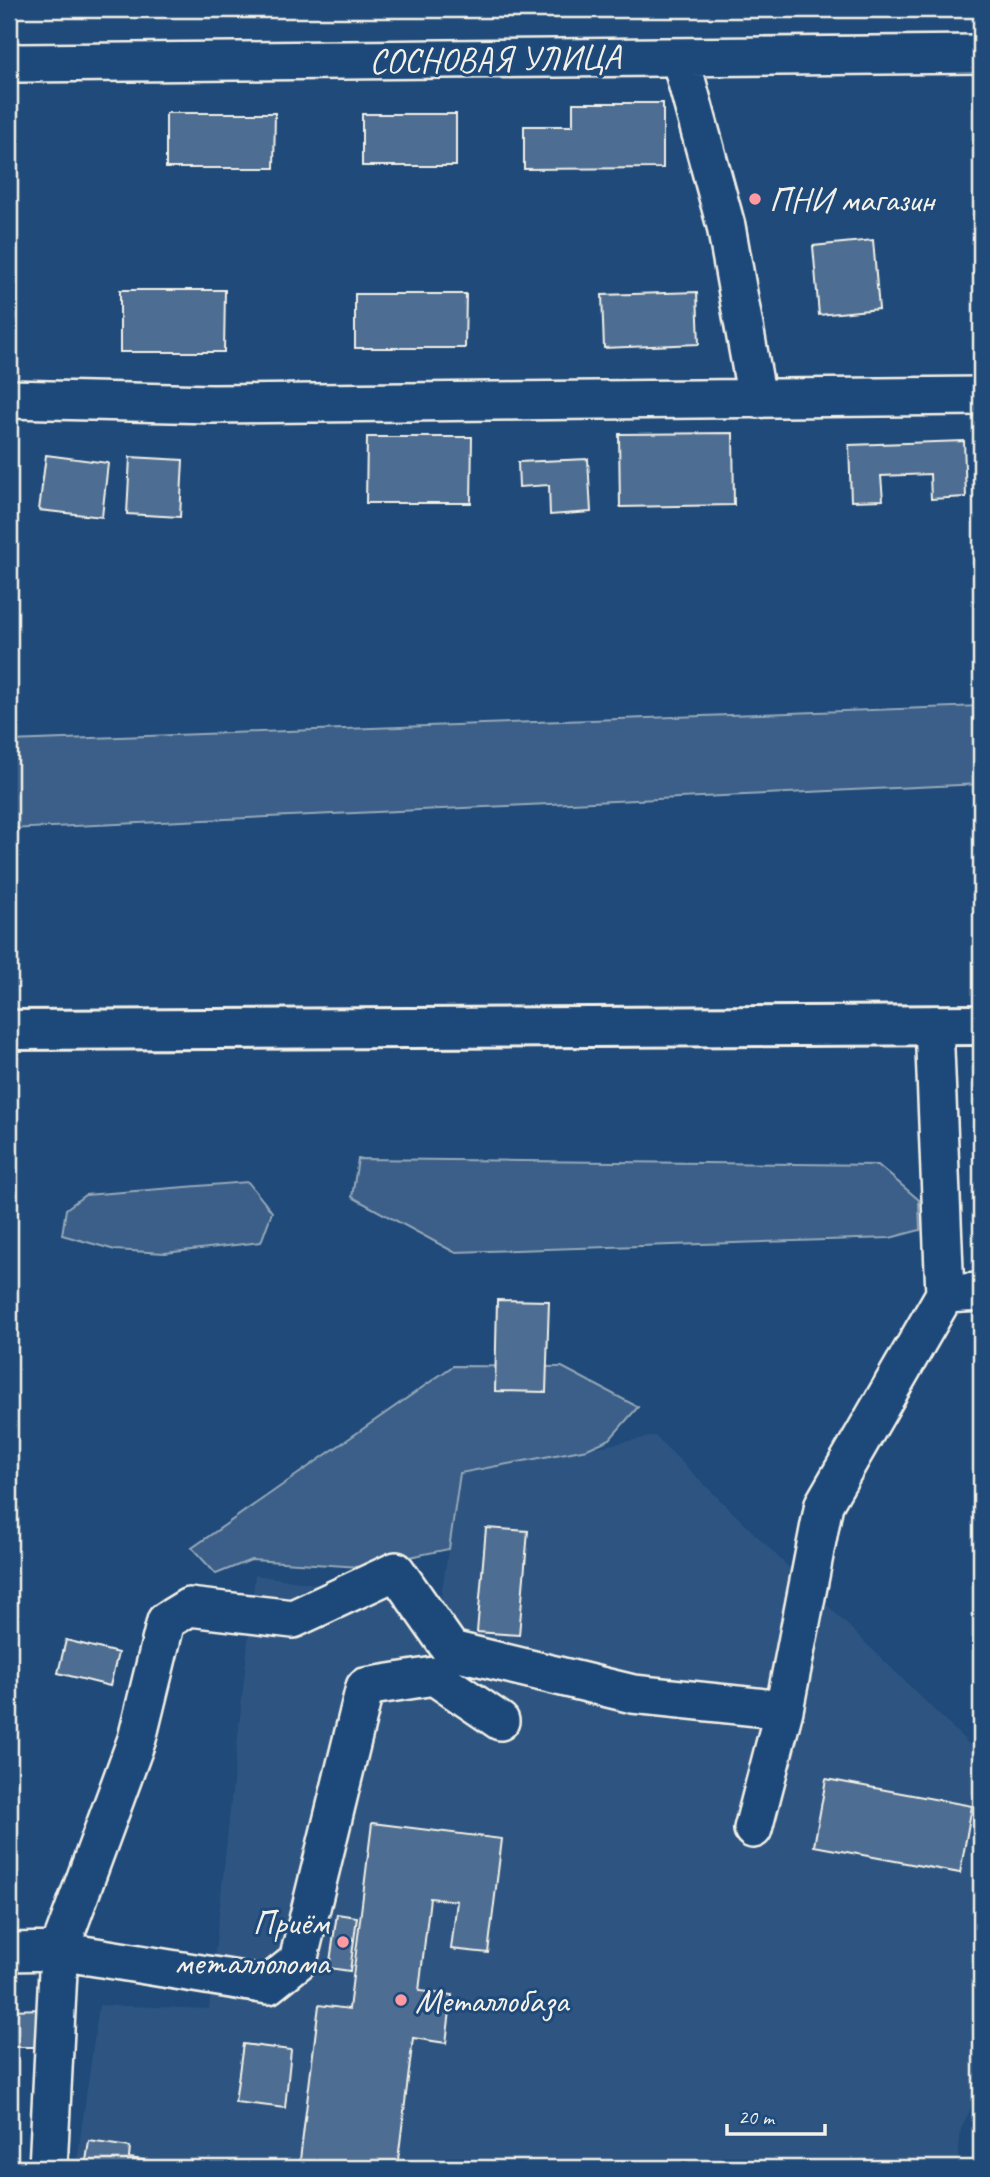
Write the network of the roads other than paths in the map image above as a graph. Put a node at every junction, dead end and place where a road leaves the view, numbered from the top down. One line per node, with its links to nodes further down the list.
1 (981, 54): 2 (street, СОСНОВАЯ УЛИЦА)
2 (680, 57): 3 (street, СОСНОВАЯ УЛИЦА); 6 (street)
3 (9, 62)
4 (981, 396): 6 (street)
5 (9, 399): 6 (street)
6 (757, 399)
7 (981, 1025): 8 (main road)
8 (934, 1026): 9 (main road); 11 (street)
9 (9, 1030)
10 (981, 1292): 11 (street)
11 (945, 1294): 12 (street)
12 (784, 1710): 14 (street); 15 (street)
13 (499, 1721): 15 (street)
14 (753, 1829)
15 (59, 1951): 16 (street); 17 (street)
16 (9, 1952)
17 (48, 2168)

